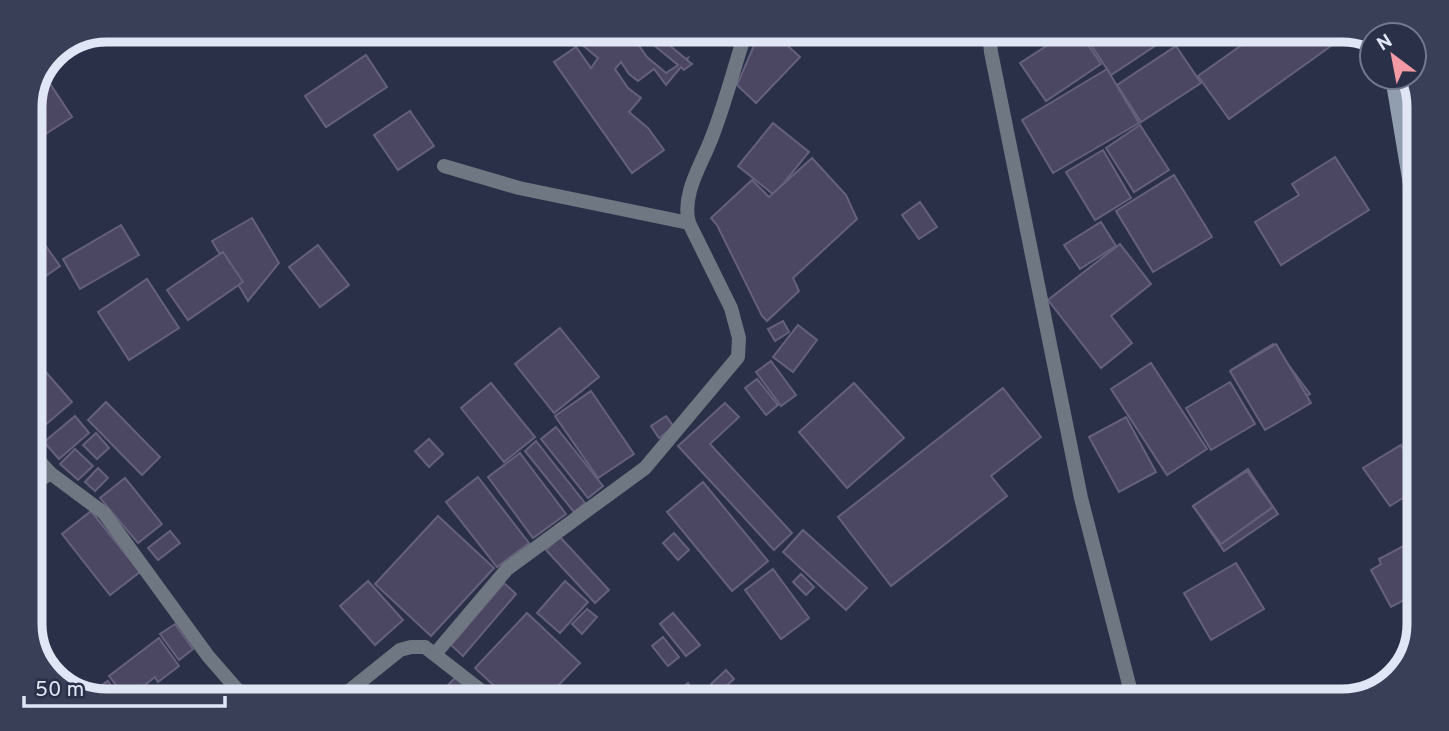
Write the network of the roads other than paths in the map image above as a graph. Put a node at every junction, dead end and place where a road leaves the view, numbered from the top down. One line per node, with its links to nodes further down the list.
1 (742, 42): 6 (street)
2 (990, 42): 14 (street)
3 (1394, 91): 5 (main road)
4 (444, 166): 6 (street)
5 (1407, 166)
6 (689, 223): 10 (street)
7 (42, 464): 8 (street)
8 (50, 473): 9 (street); 11 (street)
9 (42, 479)
10 (435, 654): 12 (street); 13 (street)
11 (237, 689)
12 (351, 689)
13 (479, 689)
14 (1130, 689)

